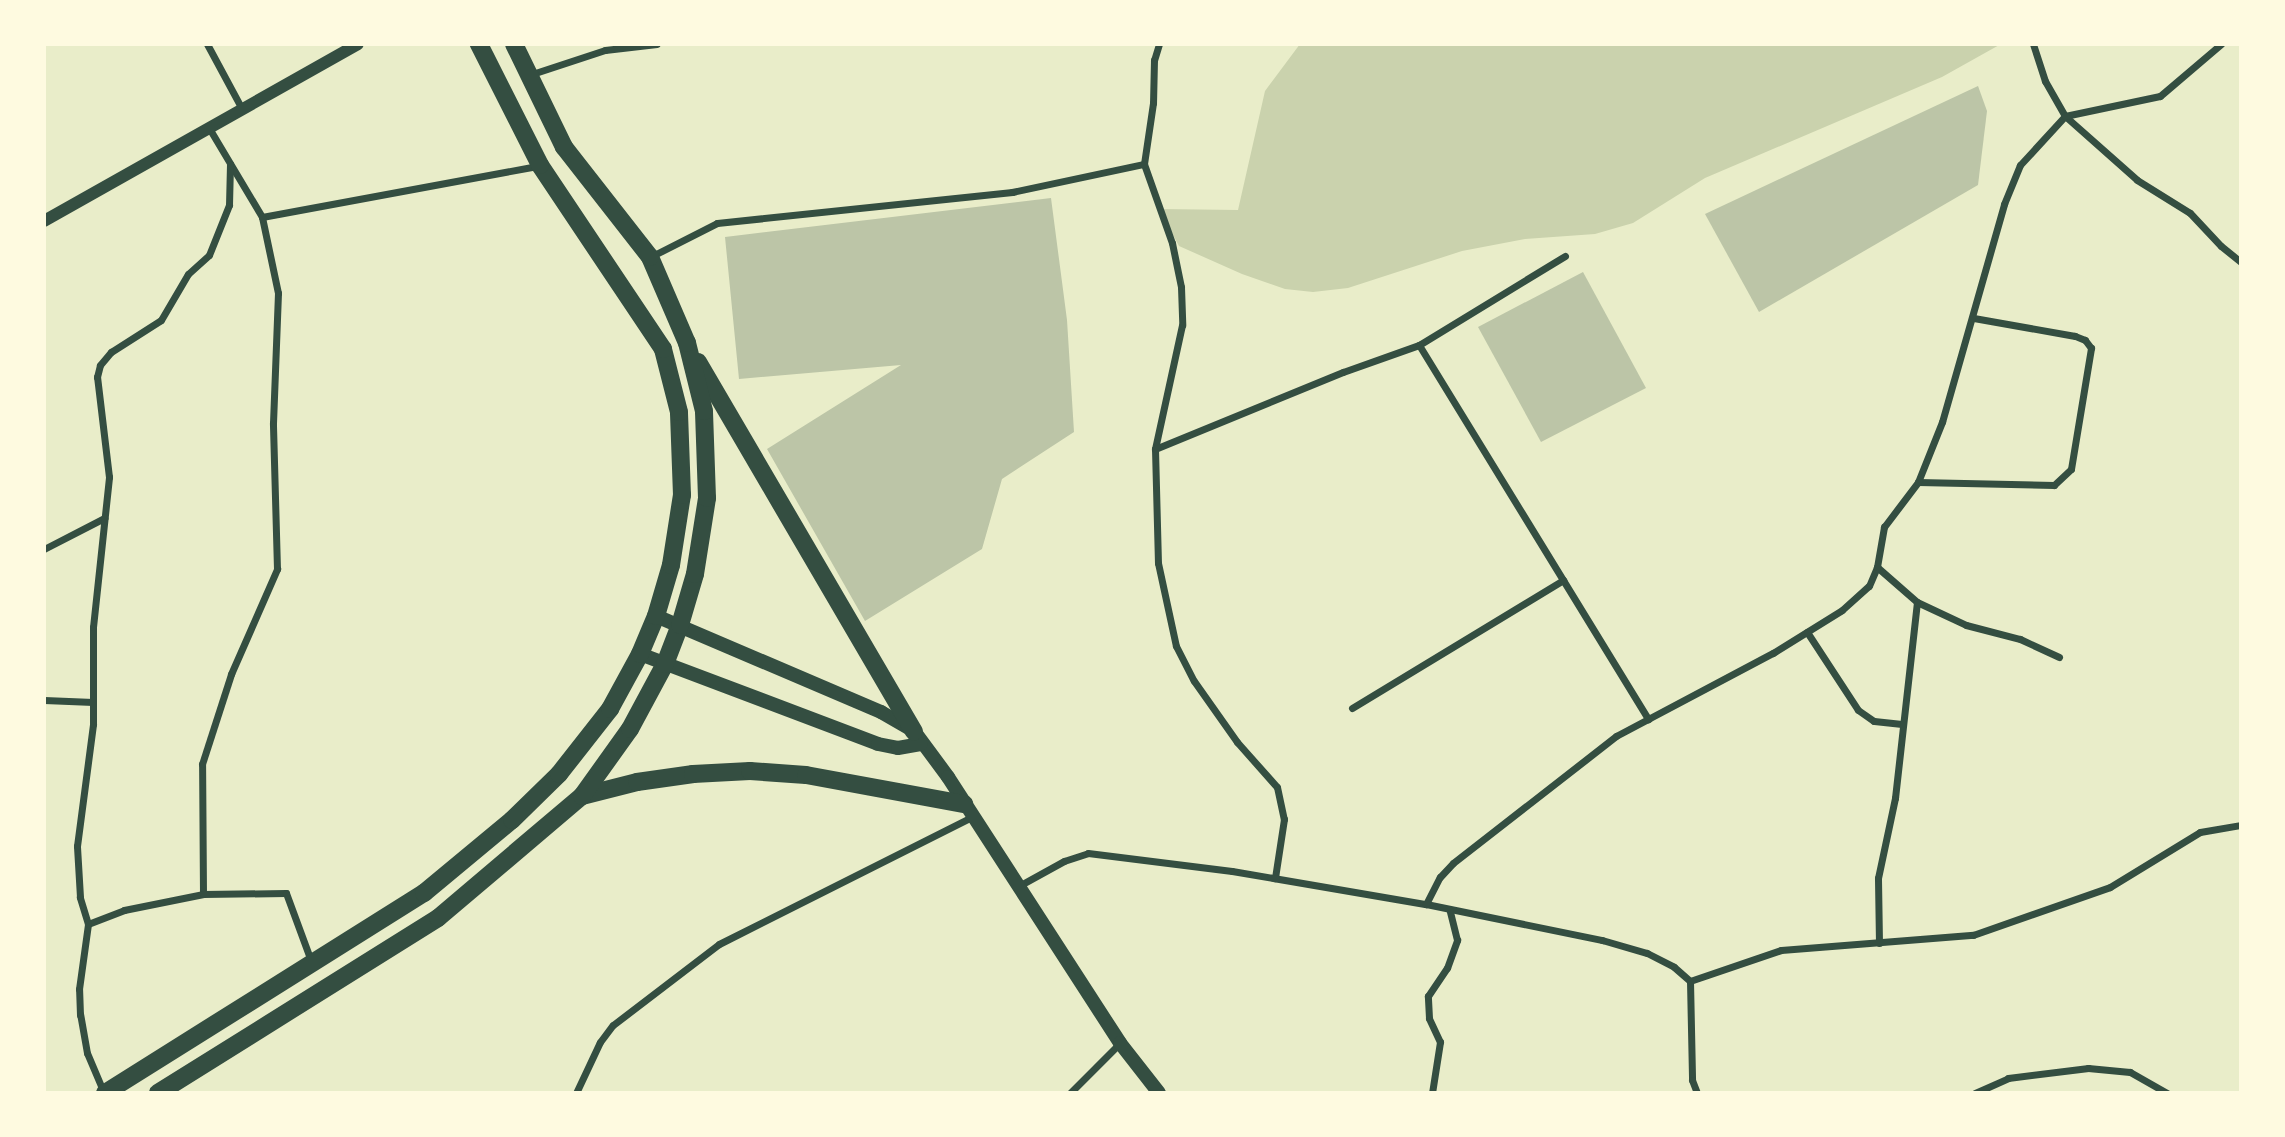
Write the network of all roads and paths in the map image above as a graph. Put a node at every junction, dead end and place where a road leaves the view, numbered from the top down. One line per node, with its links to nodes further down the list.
1 (207, 44): 10 (street)
2 (359, 44): 10 (street)
3 (478, 44): 15 (main road)
4 (514, 44): 9 (main road)
5 (657, 44): 9 (street)
6 (1159, 44): 14 (street)
7 (2033, 44): 11 (street)
8 (2221, 44): 11 (street)
9 (528, 75): 19 (main road)
10 (242, 109): 12 (street)
11 (2065, 116): 20 (street); 21 (street)
12 (209, 128): 13 (street); 17 (street)
13 (230, 164): 16 (street); 26 (street)
14 (1143, 164): 19 (street); 24 (street)
15 (540, 165): 16 (street); 31 (main road)
16 (262, 217): 48 (street)
17 (44, 221)
18 (1565, 256): 23 (street)
19 (650, 257): 22 (main road)
20 (2241, 262)
21 (1974, 318): 25 (street); 25 (street)
22 (687, 343): 32 (main road); 42 (main road)
23 (1419, 345): 24 (street); 29 (street)
24 (1154, 449): 46 (street)
25 (1918, 482): 28 (street)
26 (104, 518): 27 (street); 38 (street)
27 (44, 549)
28 (1877, 567): 30 (street); 33 (street)
29 (1563, 580): 39 (street); 40 (street)
30 (1917, 603): 35 (street); 41 (street)
31 (656, 616): 32 (main road); 34 (main road)
32 (680, 625): 36 (main road); 42 (main road)
33 (1807, 632): 40 (street); 41 (street)
34 (640, 654): 36 (main road); 53 (main road)
35 (2059, 657)
36 (665, 664): 42 (main road); 43 (main road)
37 (44, 700): 38 (street)
38 (93, 702): 51 (street)
39 (1352, 708)
40 (1648, 719): 49 (street)
41 (1902, 724): 52 (street)
42 (917, 737): 44 (main road)
43 (582, 796): 44 (main road); 57 (main road)
44 (968, 810): 47 (main road); 58 (street)
45 (2241, 825): 52 (street)
46 (1275, 878): 47 (street); 49 (street)
47 (1016, 887): 55 (main road)
48 (203, 894): 51 (street); 53 (street)
49 (1426, 904): 50 (street)
50 (1449, 909): 54 (street); 61 (street)
51 (88, 925): 56 (street)
52 (1879, 943): 54 (street)
53 (313, 965): 56 (main road)
54 (1690, 981): 62 (street)
55 (1120, 1043): 59 (street); 60 (main road)
56 (104, 1093)
57 (158, 1093)
58 (576, 1093)
59 (1070, 1093)
60 (1159, 1093)
61 (1432, 1093)
62 (1697, 1093)
63 (1975, 1093): 64 (street)
64 (2167, 1093)

